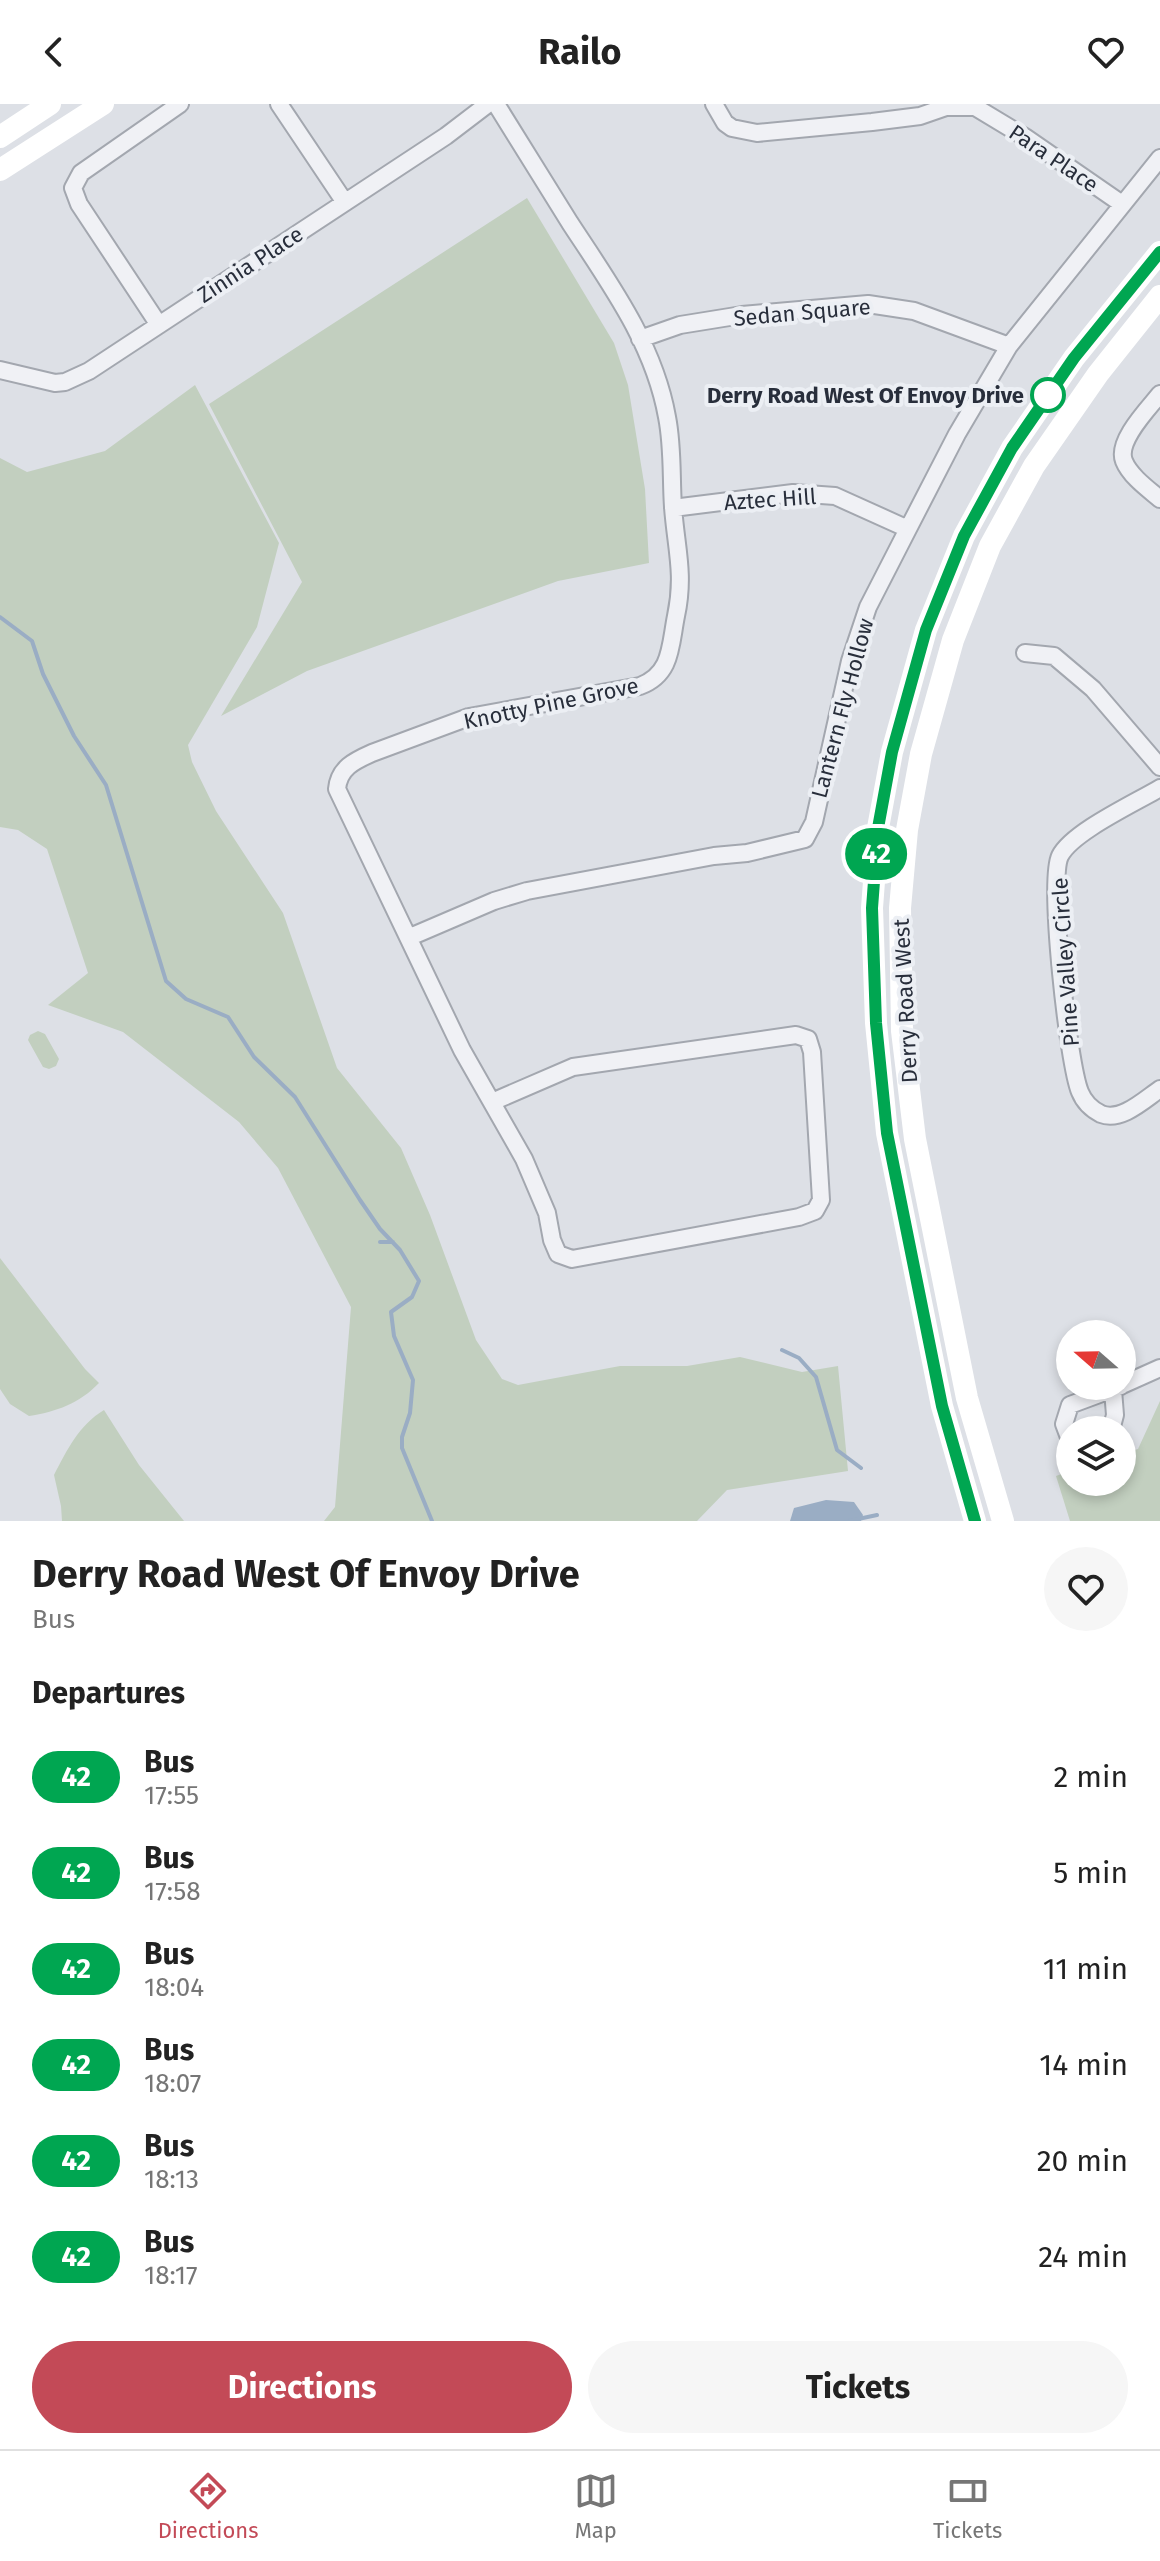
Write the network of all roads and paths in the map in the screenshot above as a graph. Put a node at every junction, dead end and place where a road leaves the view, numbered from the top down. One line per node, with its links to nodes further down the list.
1 (50, 104): 8 (main road)
2 (103, 104): 10 (main road)
3 (180, 104): 15 (street)
4 (279, 104): 11 (street)
5 (488, 104): 11 (street, Zinnia Place)
6 (496, 104): 16 (street, Knotty Pine Grove)
7 (714, 104): 12 (street, Para Place)
8 (0, 137)
9 (1160, 158): 12 (street, Lantern Fly Hollow)
10 (0, 170)
11 (344, 201): 15 (street, Zinnia Place)
12 (1122, 204): 17 (street, Lantern Fly Hollow)
13 (1160, 252): 33 (main road, Derry Road West)
14 (1160, 296): 34 (main road, Derry Road West)
15 (159, 325): 18 (street, Zinnia Place)
16 (640, 339): 17 (street, Sedan Square); 21 (street, Knotty Pine Grove)
17 (1009, 346): 22 (street, Lantern Fly Hollow)
18 (0, 370)
19 (1160, 394): 20 (street)
20 (1160, 499)
21 (673, 508): 22 (street, Aztec Hill); 26 (street, Knotty Pine Grove)
22 (908, 529): 26 (street, Lantern Fly Hollow)
23 (1025, 653): 24 (street)
24 (1160, 767)
25 (1160, 788): 27 (street, Pine Valley Circle)
26 (410, 937): 28 (street, Knotty Pine Grove)
27 (1160, 1089)
28 (492, 1102): 28 (street, Knotty Pine Grove)
29 (1160, 1368): 30 (street)
30 (1136, 1379)
31 (1084, 1400): 32 (street)
32 (1067, 1416)
33 (975, 1521)
34 (1003, 1521)

